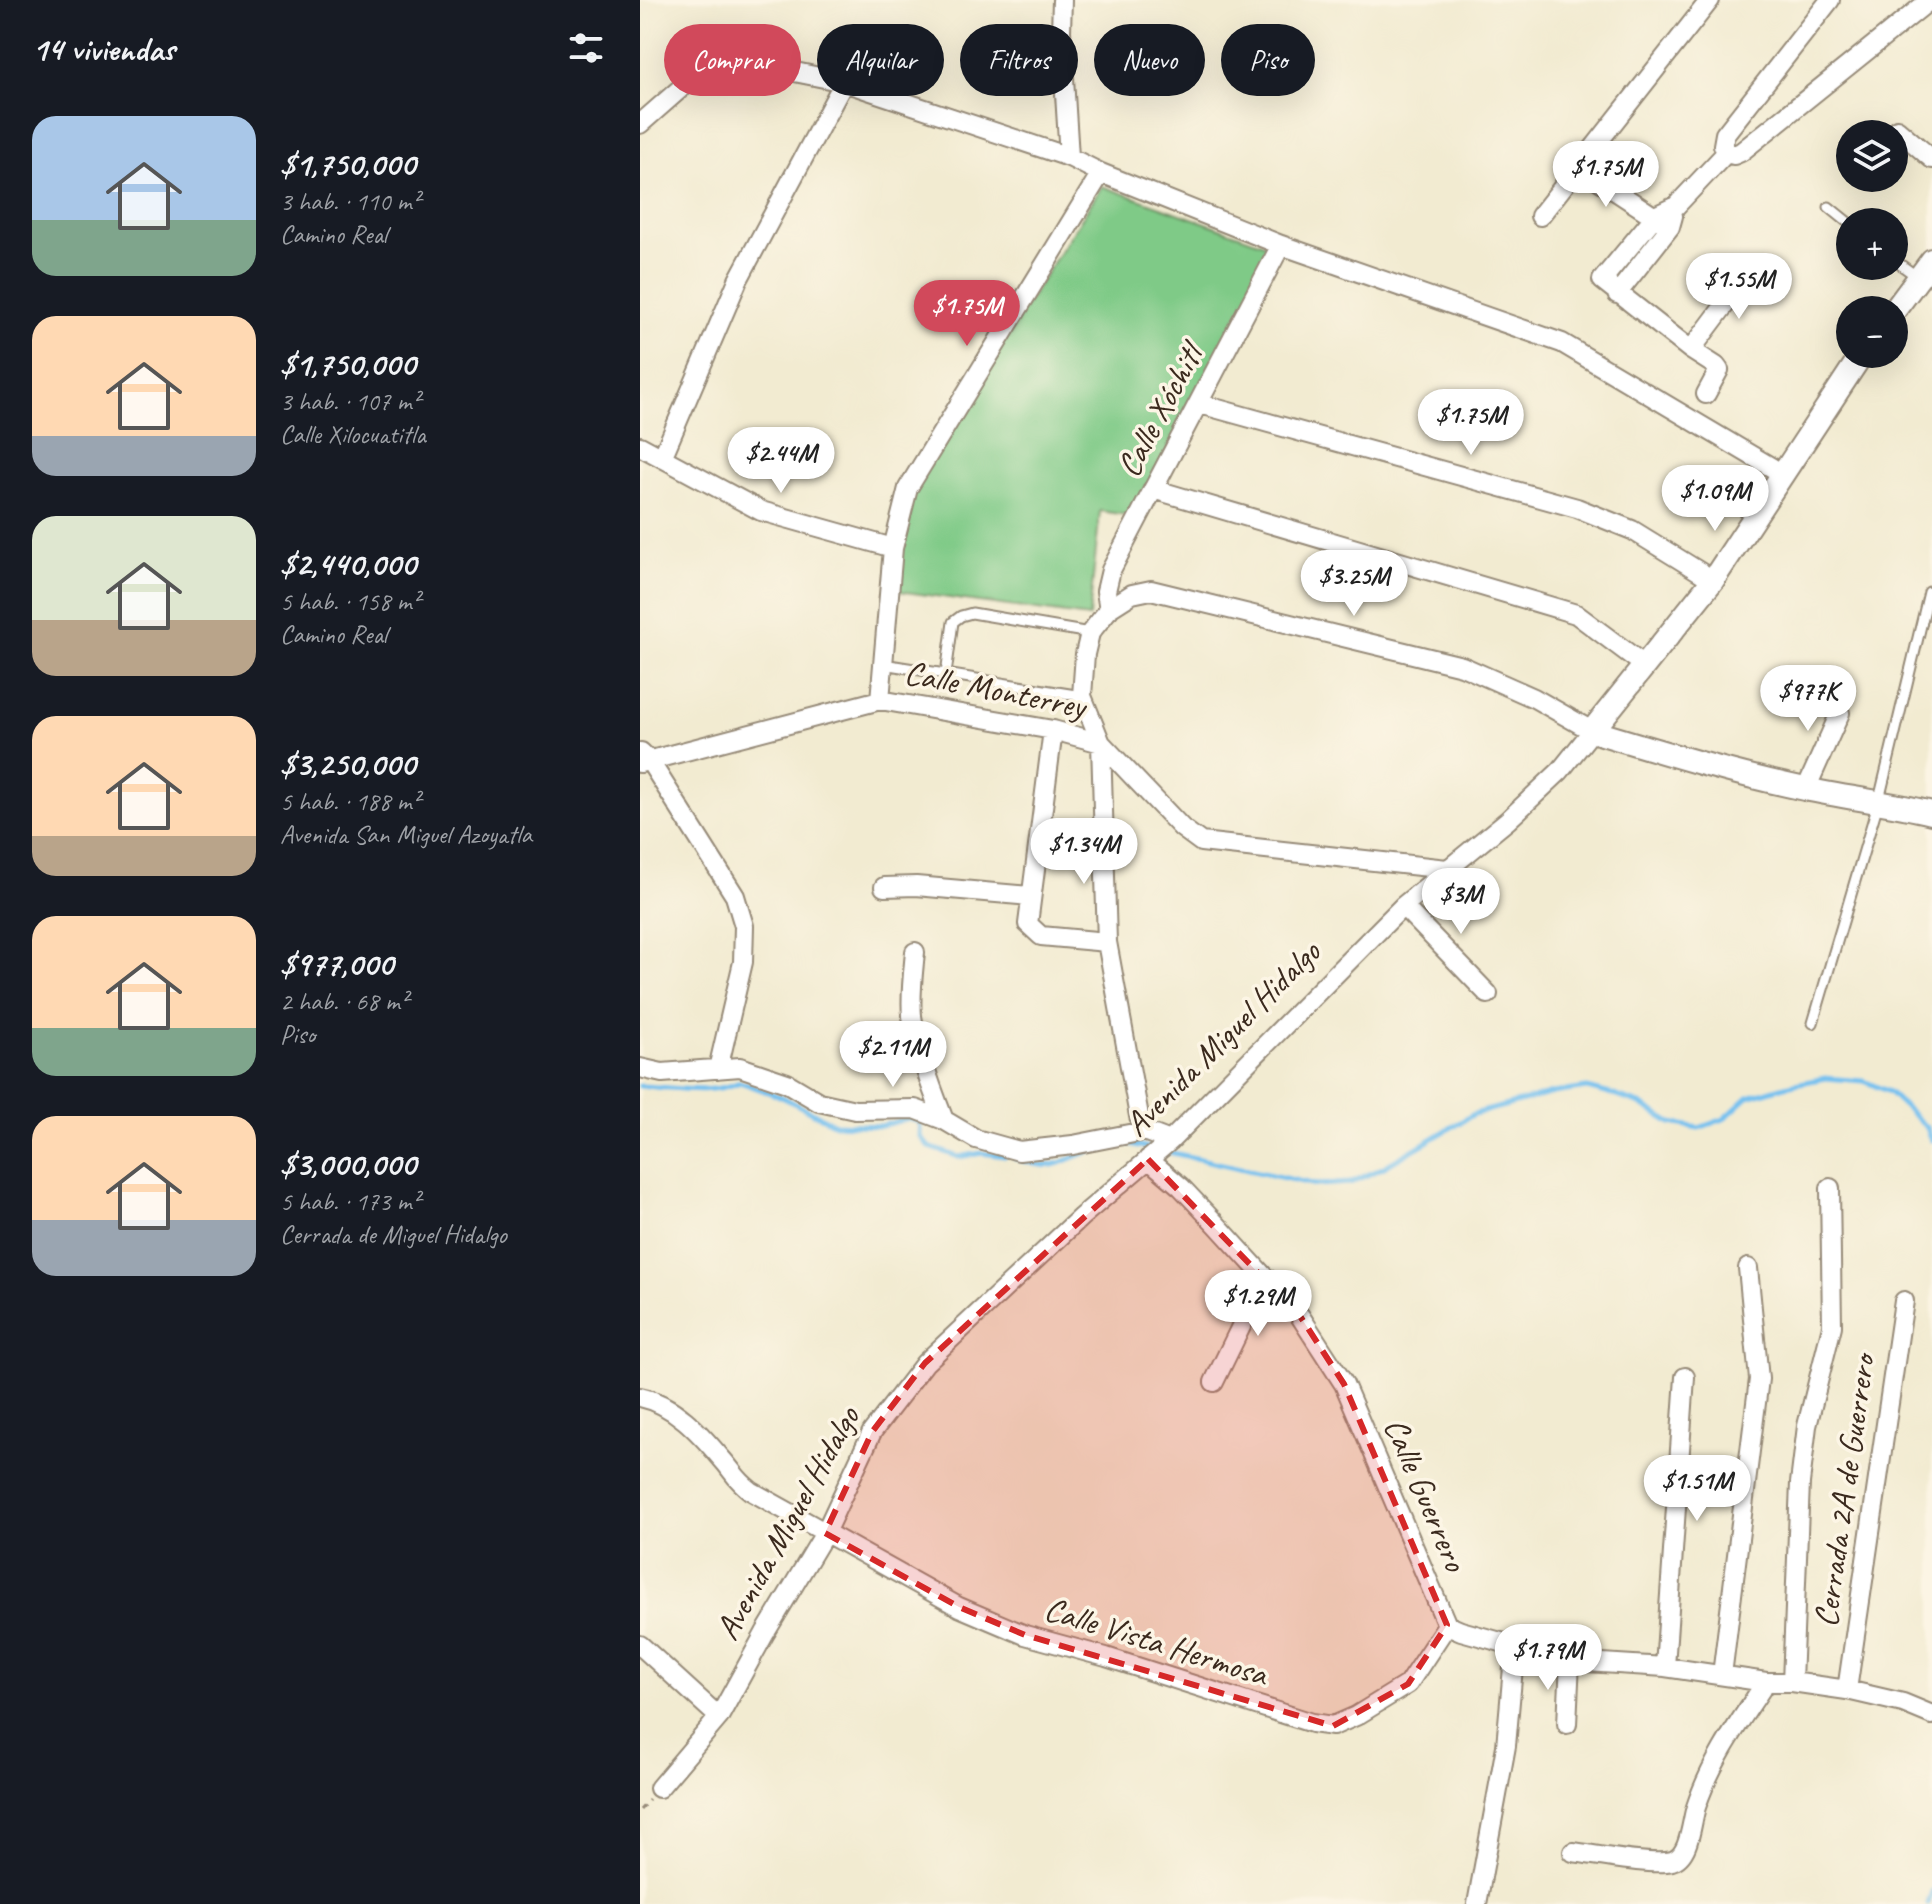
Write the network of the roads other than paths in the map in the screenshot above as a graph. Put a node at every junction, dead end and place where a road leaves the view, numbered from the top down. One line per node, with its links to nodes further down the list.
1 (1062, 0): 11 (street)
2 (1710, 0): 13 (street)
3 (1830, 0): 10 (street)
4 (1930, 0): 10 (street)
5 (817, 77): 8 (street)
6 (837, 96): 28 (street)
7 (886, 96): 11 (street)
8 (640, 124)
9 (1908, 138): 12 (street)
10 (1726, 153): 18 (street)
11 (1069, 157): 14 (street)
12 (1932, 159)
13 (1579, 167): 17 (street); 18 (street)
14 (1101, 173): 19 (street); 31 (street)
15 (1829, 207): 16 (lane)
16 (1836, 213)
17 (1540, 216)
18 (1663, 221): 23 (street)
19 (1281, 245): 26 (street, Calle Xóchitl); 29 (street)
20 (1754, 266): 23 (street)
21 (1926, 269): 22 (street)
22 (1905, 296)
23 (1691, 350): 25 (street)
24 (1852, 368): 29 (street, Avenida Miguel Hidalgo)
25 (1706, 394)
26 (1200, 404): 30 (street, Calle Xóchitl); 32 (street)
27 (640, 446): 28 (street)
28 (662, 458): 31 (street)
29 (1781, 473): 32 (street, Avenida Miguel Hidalgo)
30 (1153, 489): 34 (street, Calle Xóchitl); 37 (street)
31 (893, 548): 36 (street)
32 (1713, 580): 37 (street, Avenida Miguel Hidalgo)
33 (1929, 592): 47 (lane)
34 (1109, 609): 35 (street); 43 (street)
35 (1090, 633): 38 (lane); 39 (street)
36 (883, 664): 38 (lane); 40 (street)
37 (1644, 665): 43 (street, Avenida Miguel Hidalgo)
38 (946, 674): 39 (lane)
39 (1082, 696): 44 (street)
40 (880, 700): 42 (street, Calle Monterrey); 45 (street, Calle Monterrey)
41 (1840, 713): 46 (street)
42 (1053, 730): 44 (street, Calle Monterrey); 51 (street)
43 (1592, 731): 46 (street); 49 (street, Avenida Miguel Hidalgo)
44 (1101, 743): 49 (street, Calle Monterrey); 53 (street)
45 (643, 758): 58 (street)
46 (1806, 789): 47 (street)
47 (1879, 800): 48 (street); 56 (lane)
48 (1932, 813)
49 (1447, 869): 52 (street, Avenida Miguel Hidalgo)
50 (884, 887): 51 (street)
51 (1030, 896): 53 (street)
52 (1403, 906): 55 (street); 61 (street, Avenida Miguel Hidalgo)
53 (1107, 942): 60 (street)
54 (915, 952): 59 (street)
55 (1488, 994)
56 (1813, 1023)
57 (640, 1068): 58 (street)
58 (718, 1069): 59 (street)
59 (944, 1120): 60 (street)
60 (1144, 1131): 61 (street)
61 (1170, 1141): 62 (street, Avenida Miguel Hidalgo)
62 (1148, 1159): 65 (street, Calle Guerrero); 70 (street, Avenida Miguel Hidalgo)
63 (1830, 1188): 78 (street)
64 (1748, 1268): 76 (street)
65 (1265, 1277): 68 (street); 71 (street, Calle Guerrero)
66 (1904, 1301): 79 (street, Cerrada 2A de Guerrero)
67 (1685, 1377): 75 (street)
68 (1214, 1382)
69 (646, 1398): 70 (street, Calle Vista Hermosa)
70 (825, 1533): 71 (street, Calle Vista Hermosa); 81 (street, Avenida Miguel Hidalgo)
71 (1447, 1625): 73 (street, Calle Guerrero)
72 (640, 1645): 81 (street)
73 (1515, 1645): 74 (street, Calle Guerrero); 85 (street)
74 (1570, 1661): 75 (street, Calle Guerrero); 82 (street)
75 (1665, 1667): 76 (street, Calle Guerrero)
76 (1722, 1675): 77 (street, Calle Guerrero)
77 (1766, 1682): 78 (street, Calle Guerrero); 84 (street)
78 (1792, 1682): 79 (street, Calle Guerrero)
79 (1847, 1690): 80 (street, Calle Guerrero)
80 (1932, 1715)
81 (719, 1717): 83 (street, Avenida Miguel Hidalgo)
82 (1567, 1724)
83 (659, 1788)
84 (1573, 1852)
85 (1477, 1904)

